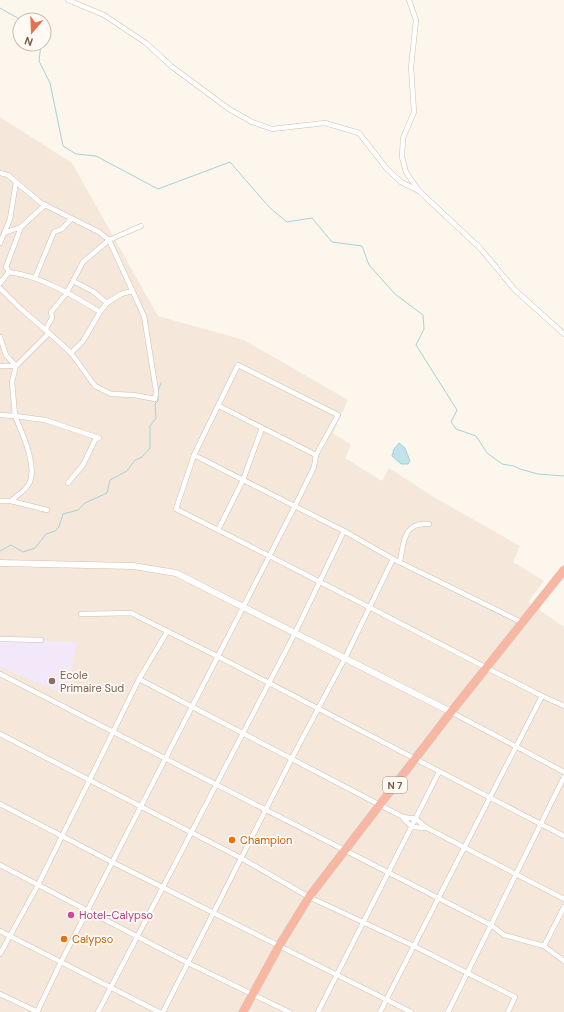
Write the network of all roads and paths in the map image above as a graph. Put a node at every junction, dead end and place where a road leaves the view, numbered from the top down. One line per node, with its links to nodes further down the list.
1 (68, 0): 5 (street)
2 (409, 0): 5 (street)
3 (0, 173): 4 (street)
4 (16, 182): 6 (street); 10 (street)
5 (419, 191): 23 (street)
6 (45, 205): 7 (street); 9 (street)
7 (71, 219): 11 (street); 14 (street)
8 (141, 226): 11 (street)
9 (21, 227): 10 (street); 13 (street)
10 (4, 233): 12 (street)
11 (110, 240): 15 (street); 18 (street)
12 (0, 243)
13 (9, 272): 14 (street); 16 (street)
14 (35, 278): 19 (street)
15 (73, 281): 19 (street); 20 (street)
16 (0, 283)
17 (0, 288): 22 (street)
18 (132, 291): 20 (street); 25 (street)
19 (66, 294): 21 (street); 22 (street)
20 (107, 303): 21 (street)
21 (100, 312): 25 (street)
22 (48, 331): 25 (street); 27 (street)
23 (564, 334)
24 (0, 337): 27 (street)
25 (71, 353)
26 (0, 366): 27 (street)
27 (16, 366): 30 (street)
28 (219, 406): 31 (street); 32 (street); 33 (street)
29 (0, 415): 30 (street)
30 (15, 416): 35 (street); 37 (street)
31 (262, 428): 33 (street); 34 (street)
32 (194, 455): 34 (street); 41 (street)
33 (316, 455): 38 (street)
34 (243, 480): 38 (street); 41 (street)
35 (68, 483)
36 (0, 501): 37 (street)
37 (11, 501): 39 (street)
38 (295, 506): 42 (street); 43 (street)
39 (47, 510)
40 (429, 524): 45 (street)
41 (218, 530): 43 (street)
42 (344, 531): 44 (street); 48 (street)
43 (268, 556): 48 (street); 49 (street)
44 (393, 558): 45 (street); 50 (street)
45 (400, 562): 52 (street)
46 (0, 563): 49 (street)
47 (564, 570): 52 (highway, N 7)
48 (320, 582): 50 (street); 54 (street)
49 (243, 607): 54 (street); 57 (street)
50 (370, 607): 58 (street); 59 (street)
51 (81, 614): 53 (street)
52 (523, 623): 59 (highway, N 7)
53 (167, 632): 57 (street); 61 (street)
54 (295, 633): 58 (street); 62 (street)
55 (0, 639): 56 (street)
56 (41, 640)
57 (217, 656): 62 (street); 65 (street)
58 (345, 658): 66 (street); 67 (street)
59 (487, 667): 63 (street); 67 (highway, N 7)
60 (0, 674): 68 (street)
61 (139, 679): 65 (street); 68 (street)
62 (268, 682): 66 (street); 69 (street)
63 (542, 696): 64 (street); 71 (street)
64 (564, 706)
65 (193, 707): 69 (street); 73 (street)
66 (318, 708): 72 (street); 74 (street)
67 (451, 712): 71 (street); 74 (highway, N 7)
68 (112, 732): 73 (street); 78 (street)
69 (242, 732): 72 (street); 79 (street)
70 (0, 734): 78 (street)
71 (516, 746): 76 (street); 80 (street)
72 (292, 758): 82 (street); 84 (street)
73 (165, 759): 79 (street); 83 (street)
74 (416, 760): 75 (street); 82 (highway, N 7)
75 (439, 772): 80 (street); 86 (street)
76 (564, 772)
77 (564, 777): 87 (street)
78 (89, 781): 83 (street); 91 (street)
79 (215, 784): 84 (street); 90 (street)
80 (490, 797): 87 (street); 93 (street)
81 (0, 804): 91 (street)
82 (380, 805): 85 (street); 94 (highway, N 7)
83 (141, 807): 90 (street); 96 (street)
84 (266, 810): 94 (street); 95 (street)
85 (402, 817): 86 (street); 88 (street)
86 (416, 819): 88 (street); 89 (street)
87 (541, 824): 92 (street); 99 (street)
88 (412, 827): 89 (street); 98 (street)
89 (427, 828): 93 (street)
90 (190, 832): 95 (street); 101 (street)
91 (62, 836): 96 (street); 100 (street)
92 (564, 836)
93 (464, 847): 99 (street); 103 (street)
94 (344, 850): 98 (street); 102 (highway, N 7)
95 (241, 858): 102 (street); 107 (street)
96 (112, 862): 101 (street); 106 (street)
97 (0, 865): 100 (street)
98 (389, 872): 103 (street); 108 (street)
99 (516, 875): 104 (street); 109 (street)
100 (38, 885): 106 (street); 111 (street)
101 (164, 888): 107 (street); 112 (street)
102 (309, 897): 108 (street); 113 (highway, N 7)
103 (438, 898): 109 (street); 114 (street)
104 (564, 899)
105 (564, 907): 115 (street)
106 (87, 910): 112 (street); 118 (street)
107 (214, 913): 113 (street); 119 (street)
108 (363, 922): 114 (street); 120 (street)
109 (491, 925): 115 (street); 121 (street)
110 (0, 930): 111 (street)
111 (10, 935): 116 (street); 118 (street)
112 (138, 937): 119 (street); 122 (street)
113 (279, 946): 120 (street); 124 (highway, N 7)
114 (414, 946): 121 (street); 125 (street)
115 (544, 946): 117 (street)
116 (0, 954)
117 (564, 961)
118 (61, 962): 122 (street); 126 (street)
119 (188, 963): 124 (street); 129 (street)
120 (338, 974): 125 (street); 132 (street)
121 (467, 974): 135 (street); 136 (street)
122 (111, 987): 127 (street); 128 (street)
123 (0, 994): 126 (street)
124 (252, 995): 130 (highway, N 7); 131 (street)
125 (386, 1000): 133 (street); 134 (street)
126 (37, 1012)
127 (98, 1012)
128 (160, 1012)
129 (163, 1012)
130 (243, 1012)
131 (289, 1012)
132 (318, 1012)
133 (380, 1012)
134 (411, 1012)
135 (448, 1012)
136 (508, 1012)

